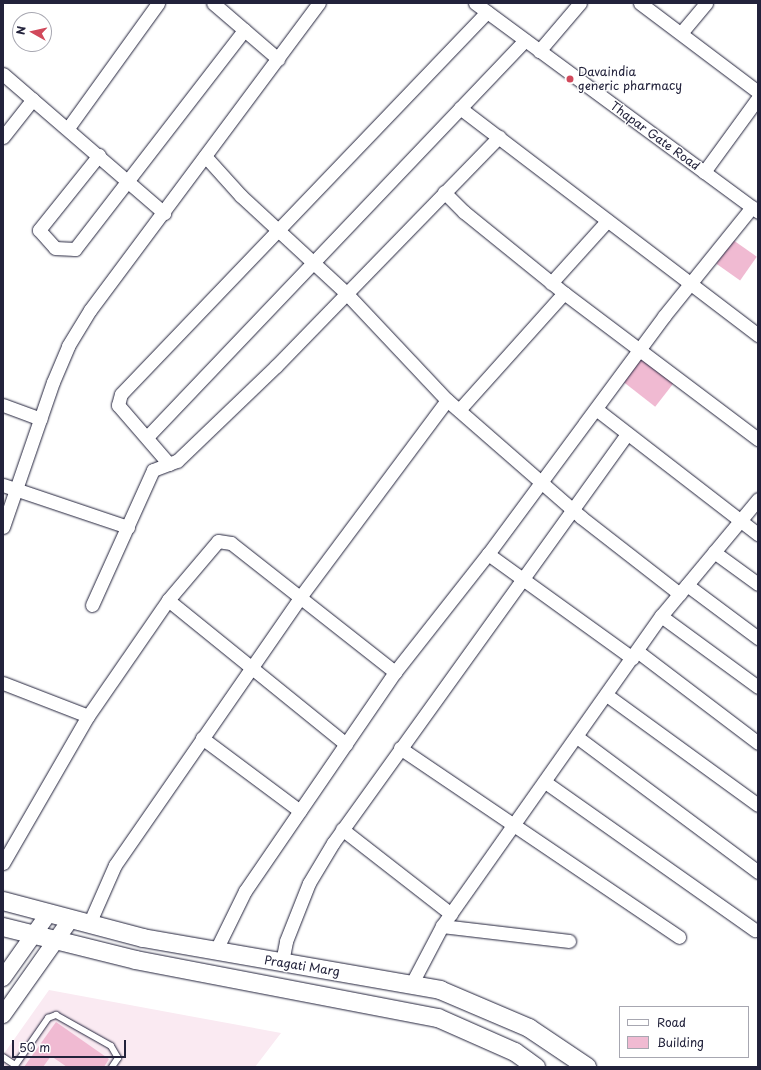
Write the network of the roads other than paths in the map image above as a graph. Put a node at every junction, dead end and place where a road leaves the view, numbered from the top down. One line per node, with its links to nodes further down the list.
1 (158, 3): 19 (street)
2 (213, 3): 9 (street)
3 (319, 3): 13 (street)
4 (475, 3): 8 (street, Thapar Gate Road)
5 (580, 3): 12 (street)
6 (640, 3): 10 (street)
7 (706, 3): 10 (street)
8 (487, 12): 11 (street, Thapar Gate Road); 30 (street)
9 (244, 30): 13 (street); 25 (street)
10 (681, 33): 15 (street)
11 (524, 40): 12 (street, Thapar Gate Road); 18 (street)
12 (539, 51): 24 (street, Thapar Gate Road)
13 (278, 59): 23 (street)
14 (3, 74): 17 (street)
15 (758, 92)
16 (758, 98): 24 (street)
17 (33, 99): 19 (street); 20 (street)
18 (460, 108): 21 (street); 31 (street)
19 (68, 128): 22 (street)
20 (3, 137)
21 (499, 137): 26 (street); 29 (street)
22 (99, 155): 25 (street); 25 (street)
23 (205, 156): 28 (street); 30 (street)
24 (704, 172): 27 (street, Thapar Gate Road)
25 (128, 179): 28 (street)
26 (444, 192): 32 (street); 35 (street)
27 (755, 210): 33 (street)
28 (164, 213): 42 (street)
29 (607, 221): 32 (street); 33 (street)
30 (276, 230): 31 (street); 44 (street)
31 (312, 261): 35 (street); 44 (street)
32 (551, 283): 34 (street)
33 (688, 284): 36 (street); 37 (street)
34 (564, 293): 37 (street); 41 (street)
35 (346, 294): 38 (street); 46 (street)
36 (758, 335)
37 (638, 351): 40 (street); 45 (street)
38 (447, 400): 41 (street); 61 (street)
39 (3, 405): 42 (street)
40 (596, 409): 43 (street); 47 (street)
41 (459, 410): 47 (street)
42 (41, 419): 49 (street)
43 (627, 434): 51 (street); 52 (street)
44 (147, 438): 46 (street)
45 (758, 439)
46 (169, 464): 54 (street)
47 (539, 480): 51 (street); 57 (street)
48 (3, 485): 49 (street)
49 (16, 491): 53 (street); 54 (street)
50 (758, 499): 52 (street)
51 (571, 508): 58 (street); 60 (street)
52 (740, 521): 55 (street); 56 (street)
53 (3, 527)
54 (128, 527): 63 (street)
55 (758, 534)
56 (714, 552): 59 (street); 60 (street)
57 (488, 554): 58 (street); 68 (street)
58 (521, 577): 66 (street); 77 (street)
59 (758, 584)
60 (683, 589): 64 (street); 65 (street)
61 (301, 596): 62 (street); 67 (street); 68 (street)
62 (168, 600): 67 (street); 72 (street)
63 (92, 606)
64 (661, 616): 66 (street); 70 (street)
65 (758, 638)
66 (635, 655): 71 (street); 75 (street)
67 (252, 668): 74 (street); 76 (street)
68 (394, 672): 76 (street)
69 (3, 682): 72 (street)
70 (758, 687)
71 (608, 696): 73 (street); 79 (street)
72 (88, 716): 83 (street)
73 (577, 737): 78 (street); 84 (street)
74 (202, 738): 80 (street); 89 (street)
75 (758, 743)
76 (346, 744): 80 (street)
77 (400, 748): 81 (street); 82 (street)
78 (545, 782): 81 (street); 92 (street)
79 (758, 805)
80 (300, 812): 97 (street)
81 (514, 826): 87 (street); 94 (street)
82 (342, 829): 87 (street); 98 (street)
83 (3, 863)
84 (758, 872)
85 (3, 901): 86 (main road, Pragati Marg)
86 (49, 913): 88 (main road, Pragati Marg); 93 (street)
87 (451, 914): 90 (street)
88 (71, 919): 89 (main road, Pragati Marg); 95 (street)
89 (89, 924): 97 (main road, Pragati Marg)
90 (442, 926): 96 (street); 100 (street)
91 (3, 927): 93 (main road, Pragati Marg)
92 (755, 930)
93 (34, 934): 95 (main road, Pragati Marg); 99 (street)
94 (679, 937)
95 (57, 940): 101 (street); 105 (main road, Pragati Marg)
96 (569, 941)
97 (215, 952): 98 (main road, Pragati Marg)
98 (282, 962): 100 (main road, Pragati Marg)
99 (3, 978)
100 (411, 984): 106 (main road, Pragati Marg)
101 (3, 1015)
102 (3, 1058): 103 (lane)
103 (15, 1066): 104 (lane)
104 (112, 1067)
105 (536, 1067)
106 (586, 1067)

